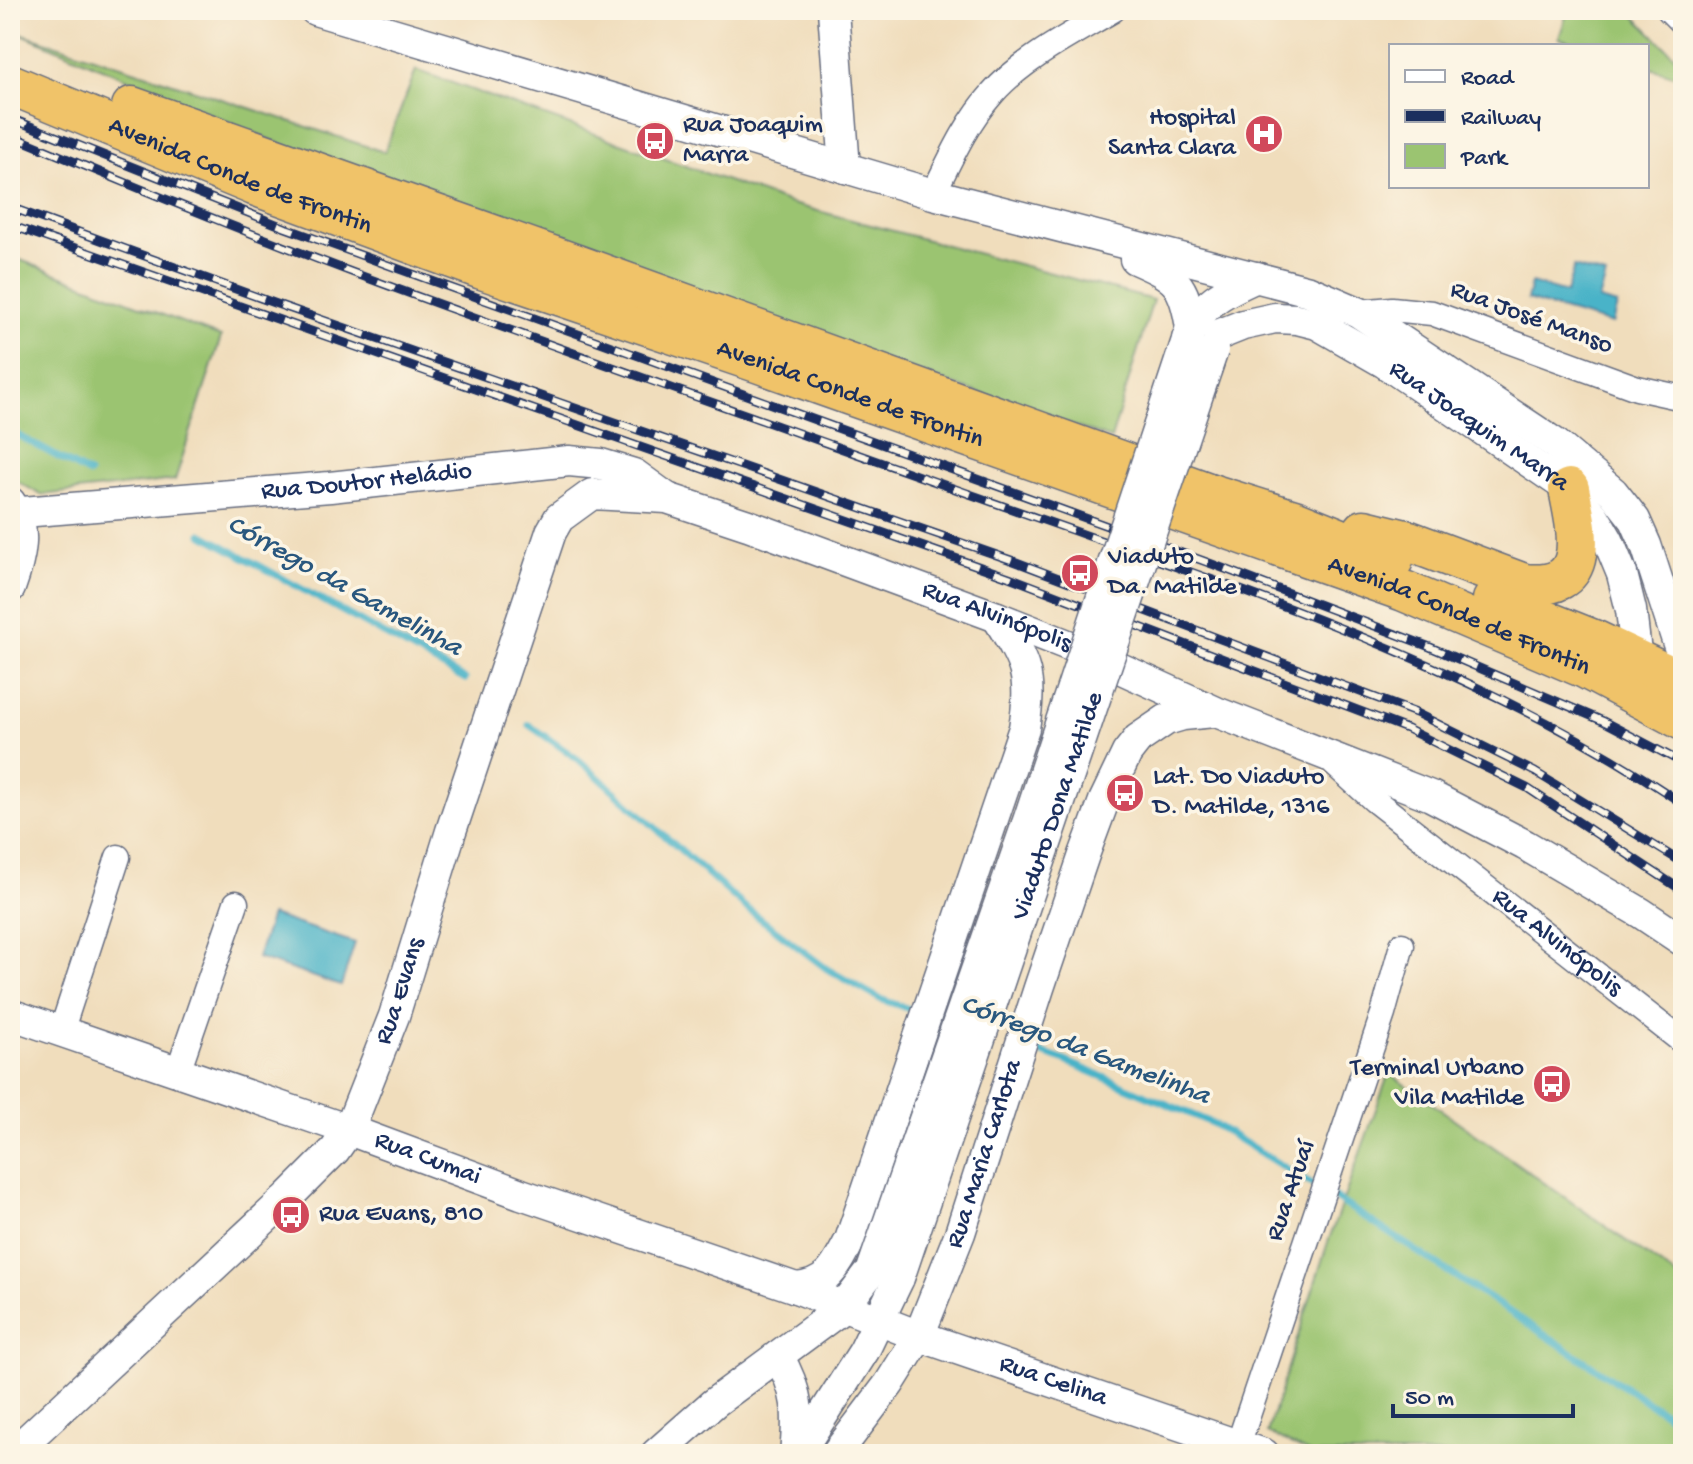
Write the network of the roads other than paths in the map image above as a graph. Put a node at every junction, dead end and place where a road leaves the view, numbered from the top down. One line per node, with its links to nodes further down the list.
1 (315, 10): 9 (street, Rua Joaquim Marra)
2 (833, 10): 9 (street)
3 (1113, 10): 5 (street)
4 (1669, 10): 6 (street)
5 (1077, 19): 10 (street)
6 (1683, 24)
7 (10, 57): 21 (highway, Avenida Conde de Frontin)
8 (10, 84): 25 (highway, Avenida Conde de Frontin)
9 (845, 168): 10 (street, Rua Joaquim Marra)
10 (933, 194): 11 (street, Rua Joaquim Marra)
11 (1117, 241): 12 (street, Rua Joaquim Marra); 16 (street, Rua Joaquim Marra)
12 (1195, 261): 13 (street, Rua Joaquim Marra); 14 (street)
13 (1257, 277): 14 (street); 15 (street, Rua Joaquim Marra)
14 (1216, 297): 16 (street)
15 (1358, 312): 17 (street, Rua José Manso); 24 (street, Rua Joaquim Marra)
16 (1202, 339): 18 (street, Rua Joaquim Marra); 41 (street, Viaduto Dona Matilde, bridge)
17 (1683, 398)
18 (1569, 489): 21 (highway); 25 (street, Rua Joaquim Marra)
19 (667, 498): 20 (street, Rua Doutor Heládio); 23 (street, Rua Alvinópolis); 40 (street, Rua Evans)
20 (12, 509): 22 (street)
21 (1294, 520): 25 (highway, Avenida Conde de Frontin)
22 (10, 588)
23 (997, 617): 27 (street, Rua Alvinópolis); 30 (street)
24 (1683, 659)
25 (1639, 678): 26 (highway, Avenida Conde de Frontin); 28 (highway, Avenida Conde de Frontin)
26 (1683, 682)
27 (1216, 712): 29 (street, Rua Alvinópolis); 31 (street, Rua Maria Carlota)
28 (1683, 720)
29 (1321, 752): 34 (street, Rua Alvinópolis); 38 (street, Rua Alvinópolis)
30 (993, 824): 31 (street); 42 (street)
31 (1084, 855): 45 (street, Rua Maria Carlota)
32 (118, 857): 37 (street)
33 (236, 903): 39 (street)
34 (1683, 941)
35 (1402, 945): 47 (street, Rua Atuaí)
36 (10, 1014): 37 (street, Rua Cumai)
37 (64, 1021): 39 (street, Rua Cumai)
38 (1683, 1042)
39 (178, 1071): 40 (street, Rua Cumai)
40 (349, 1130): 42 (street, Rua Cumai); 48 (street, Rua Evans)
41 (885, 1274): 43 (street); 44 (street)
42 (796, 1288): 43 (street, Rua Cumai)
43 (844, 1307): 44 (street, Rua Celina); 46 (street)
44 (880, 1319): 45 (street, Rua Celina); 50 (street)
45 (919, 1336): 47 (street, Rua Celina); 51 (street, Rua Maria Carlota)
46 (778, 1356): 49 (street); 50 (street)
47 (1245, 1451)
48 (12, 1454)
49 (656, 1454)
50 (797, 1454)
51 (836, 1454)

